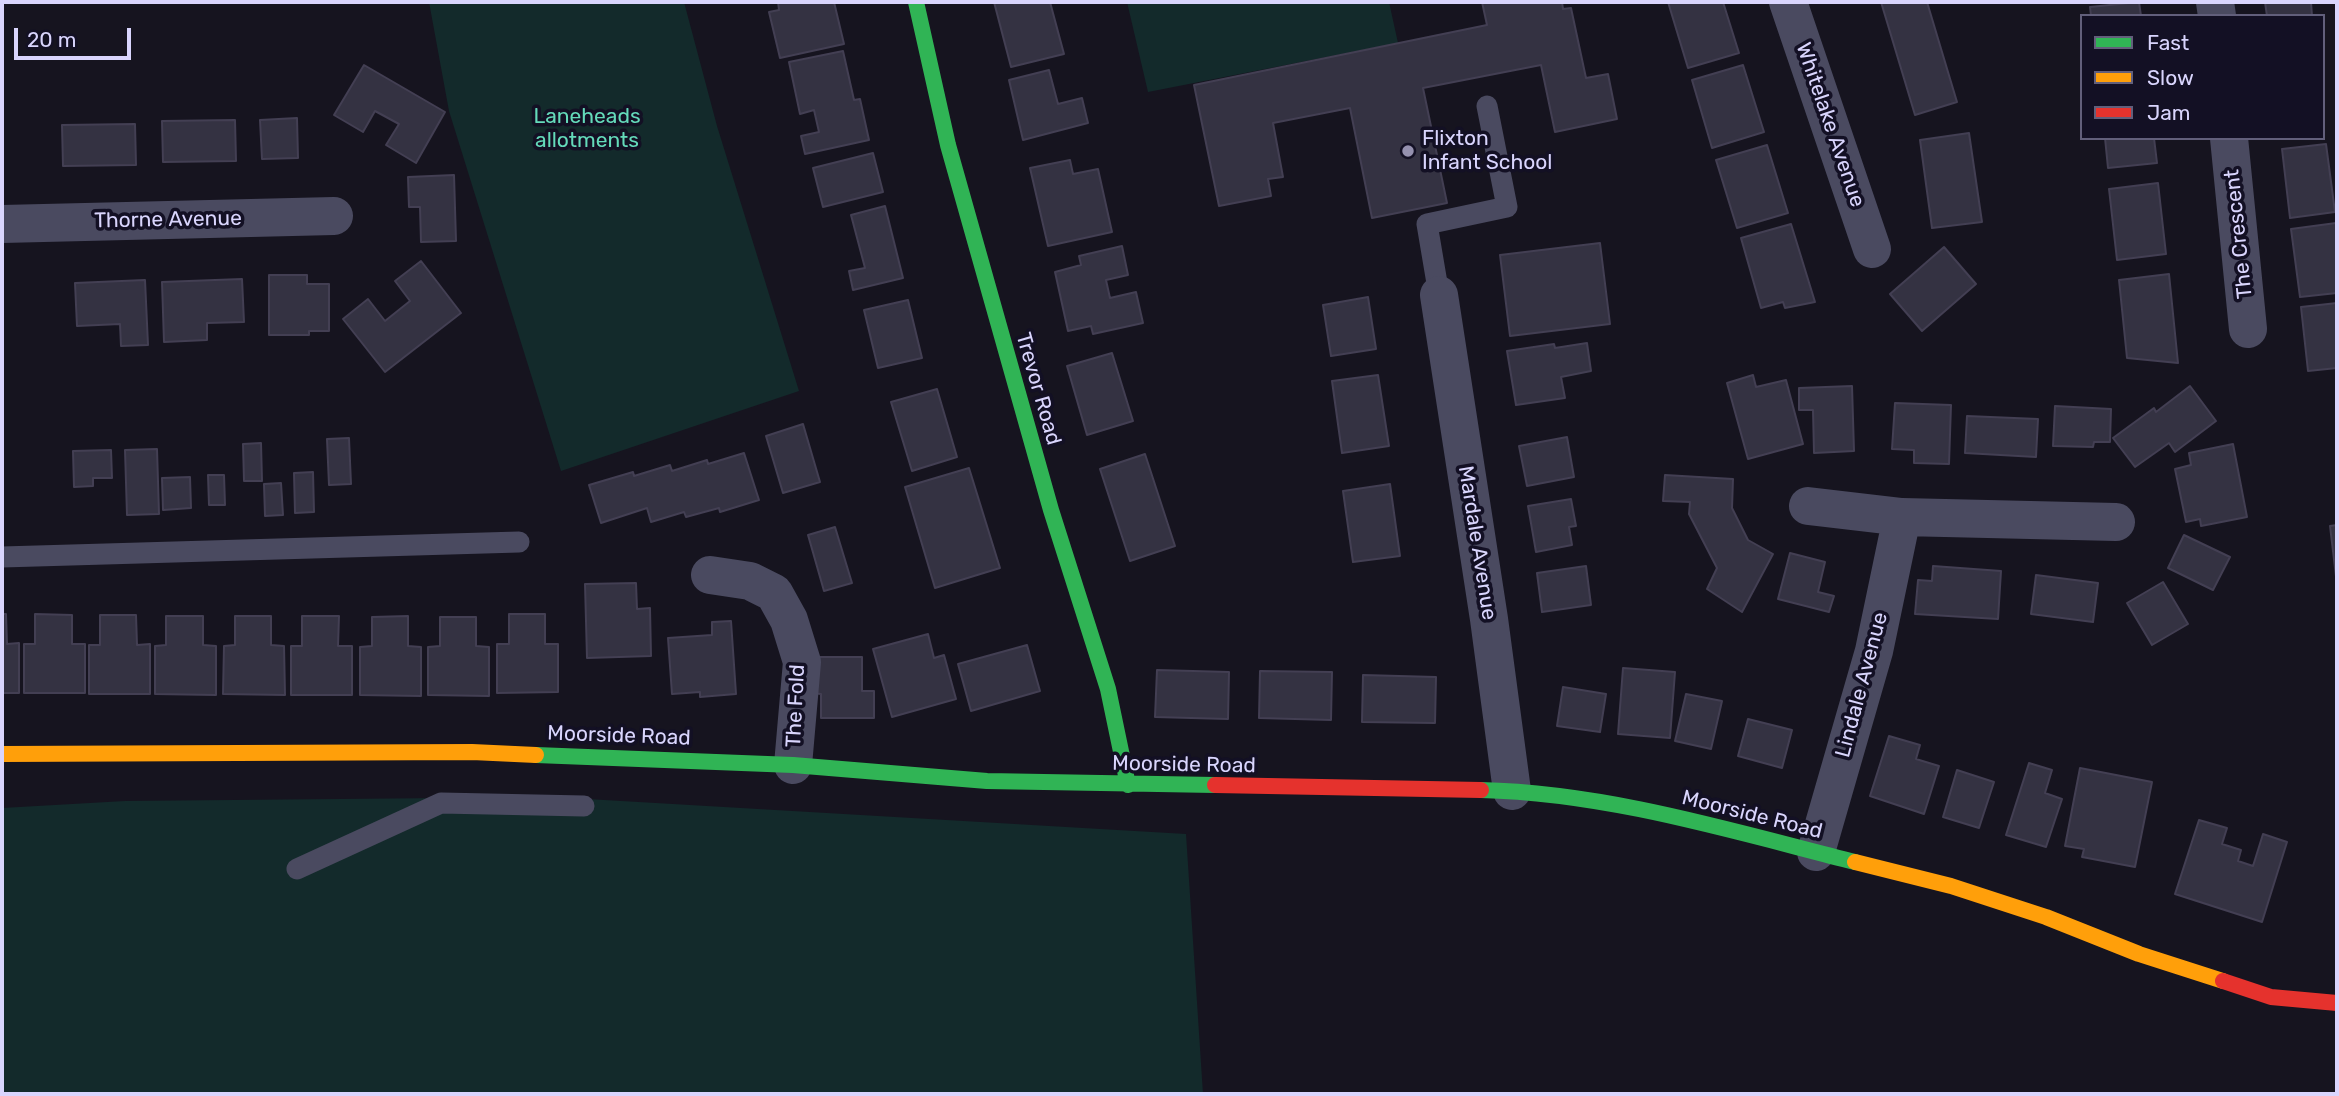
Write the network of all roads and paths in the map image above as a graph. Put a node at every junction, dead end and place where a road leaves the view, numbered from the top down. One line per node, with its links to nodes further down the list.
1 (916, 2): 18 (street, Trevor Road)
2 (1788, 2): 7 (street, Whitelake Avenue)
3 (1488, 106): 8 (lane)
4 (2229, 140): 9 (street, The Crescent)
5 (334, 216): 6 (street, Thorne Avenue)
6 (2, 224)
7 (1872, 249)
8 (1439, 295): 19 (street, Mardale Avenue)
9 (2249, 330)
10 (1808, 506): 11 (street)
11 (1902, 517): 12 (street); 21 (street, Lindale Avenue)
12 (2116, 522)
13 (519, 542): 14 (lane)
14 (2, 557)
15 (710, 575): 17 (street, The Fold)
16 (2, 754): 17 (street, Moorside Road)
17 (793, 765): 18 (street, Moorside Road)
18 (1128, 785): 19 (street, Moorside Road)
19 (1512, 791): 21 (street, Moorside Road)
20 (584, 806): 22 (lane)
21 (1816, 852): 23 (street, Moorside Road)
22 (296, 869)
23 (2337, 1003)

